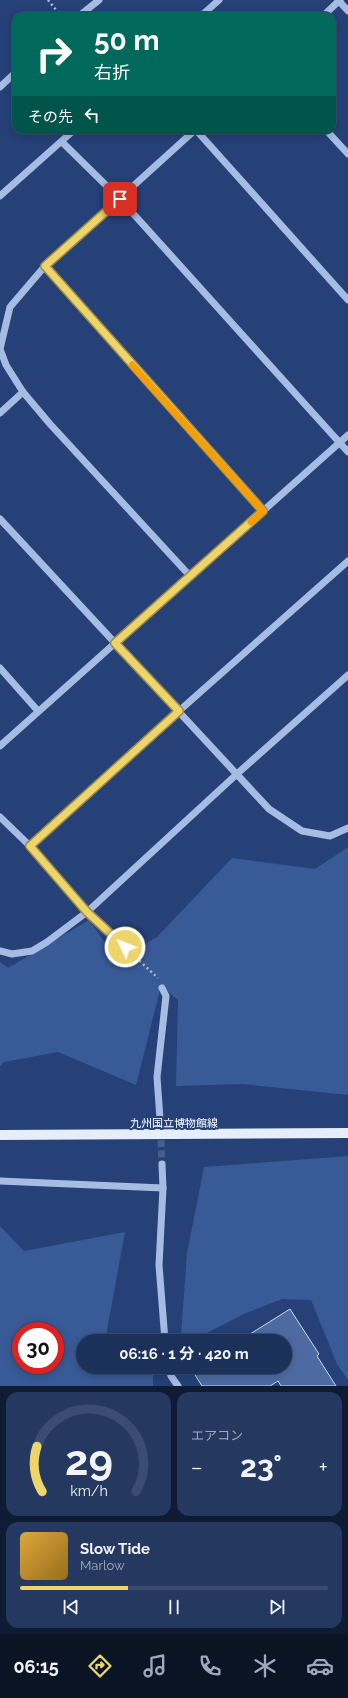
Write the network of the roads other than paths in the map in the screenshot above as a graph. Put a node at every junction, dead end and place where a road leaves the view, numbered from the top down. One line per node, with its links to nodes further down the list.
1 (99, 0): 5 (street)
2 (219, 0): 6 (street)
3 (339, 0): 4 (street); 7 (street)
4 (348, 11)
5 (84, 12)
6 (206, 12)
7 (327, 12)
8 (12, 76): 9 (street)
9 (0, 87)
10 (70, 134): 14 (street)
11 (191, 134): 17 (street)
12 (199, 134): 19 (street)
13 (330, 134): 15 (street)
14 (62, 142): 16 (street); 17 (street)
15 (348, 154)
16 (0, 196)
17 (120, 199): 18 (street); 23 (street)
18 (45, 266): 20 (street); 25 (street)
19 (348, 300)
20 (23, 392): 21 (street); 28 (street)
21 (0, 413)
22 (348, 435): 23 (street)
23 (339, 442): 24 (street); 25 (street)
24 (348, 452)
25 (263, 511): 28 (street)
26 (0, 519): 29 (street)
27 (348, 561): 33 (street)
28 (190, 576): 29 (street)
29 (115, 643): 32 (street); 33 (street)
30 (0, 668): 32 (street)
31 (348, 675): 35 (street)
32 (38, 711): 34 (street)
33 (179, 711): 35 (street); 38 (street)
34 (0, 746)
35 (238, 773): 37 (street); 39 (street)
36 (0, 817): 38 (street)
37 (348, 828)
38 (30, 846): 39 (street)
39 (87, 912): 40 (street); 41 (street)
40 (125, 947)
41 (0, 951)
42 (162, 988): 43 (street)
43 (160, 1119)
44 (348, 1134): 45 (main road, 九州国立博物館線)
45 (0, 1135)
46 (162, 1164): 48 (street)
47 (0, 1180): 48 (street)
48 (163, 1188): 49 (street)
49 (164, 1334)
50 (172, 1374): 51 (street)
51 (178, 1386)

